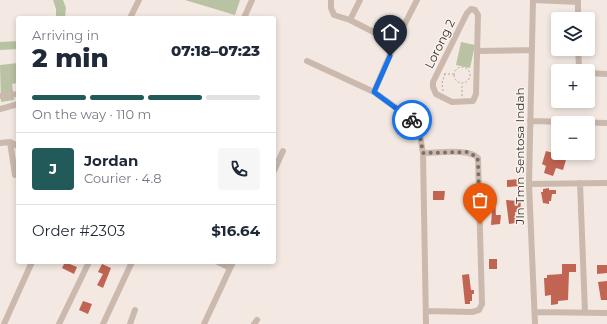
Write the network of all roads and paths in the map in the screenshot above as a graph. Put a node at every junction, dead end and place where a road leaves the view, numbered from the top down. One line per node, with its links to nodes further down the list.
1 (139, 0): 9 (street)
2 (252, 0): 10 (street)
3 (331, 0): 11 (street)
4 (360, 0): 11 (street)
5 (417, 0): 12 (street)
6 (533, 0): 7 (street); 13 (street, Jln Tmn Sentosa Indah)
7 (578, 1): 8 (street)
8 (578, 12)
9 (131, 16)
10 (245, 16)
11 (350, 20): 12 (street)
12 (395, 43): 24 (street)
13 (531, 50): 14 (street); 31 (street, Jln Tmn Sentosa Indah)
14 (478, 51): 16 (street, Lorong 2); 28 (street, Lorong 2)
15 (307, 61): 24 (street)
16 (438, 72): 18 (path); 28 (street, Lorong 2)
17 (595, 73): 20 (street)
18 (445, 74): 19 (path); 25 (path)
19 (454, 74): 21 (path); 23 (path)
20 (607, 74)
21 (470, 76): 22 (path); 23 (path)
22 (473, 76)
23 (462, 84): 28 (path)
24 (374, 92): 37 (street)
25 (443, 93)
26 (16, 94): 27 (street)
27 (0, 96)
28 (462, 102)
29 (16, 105): 30 (street)
30 (0, 109)
31 (530, 121): 32 (street); 42 (street, Jln Tmn Sentosa Indah)
32 (607, 123)
33 (10, 142): 34 (street); 35 (street); 39 (street)
34 (0, 143)
35 (16, 145)
36 (283, 151): 38 (street)
37 (423, 153): 48 (street); 48 (street)
38 (276, 167)
39 (15, 175)
40 (580, 183): 41 (street); 42 (street); 50 (street)
41 (607, 183)
42 (529, 184): 49 (street, Jln Tmn Sentosa Indah)
43 (31, 264): 52 (street)
44 (88, 264): 53 (street)
45 (131, 264): 54 (street)
46 (232, 265): 56 (street)
47 (135, 310): 55 (street)
48 (427, 311): 57 (street)
49 (535, 312): 50 (street); 58 (street, Jln Tmn Sentosa Indah)
50 (585, 312): 51 (street)
51 (607, 313)
52 (4, 324)
53 (59, 324)
54 (103, 324)
55 (130, 324)
56 (204, 324)
57 (426, 324)
58 (535, 324)

